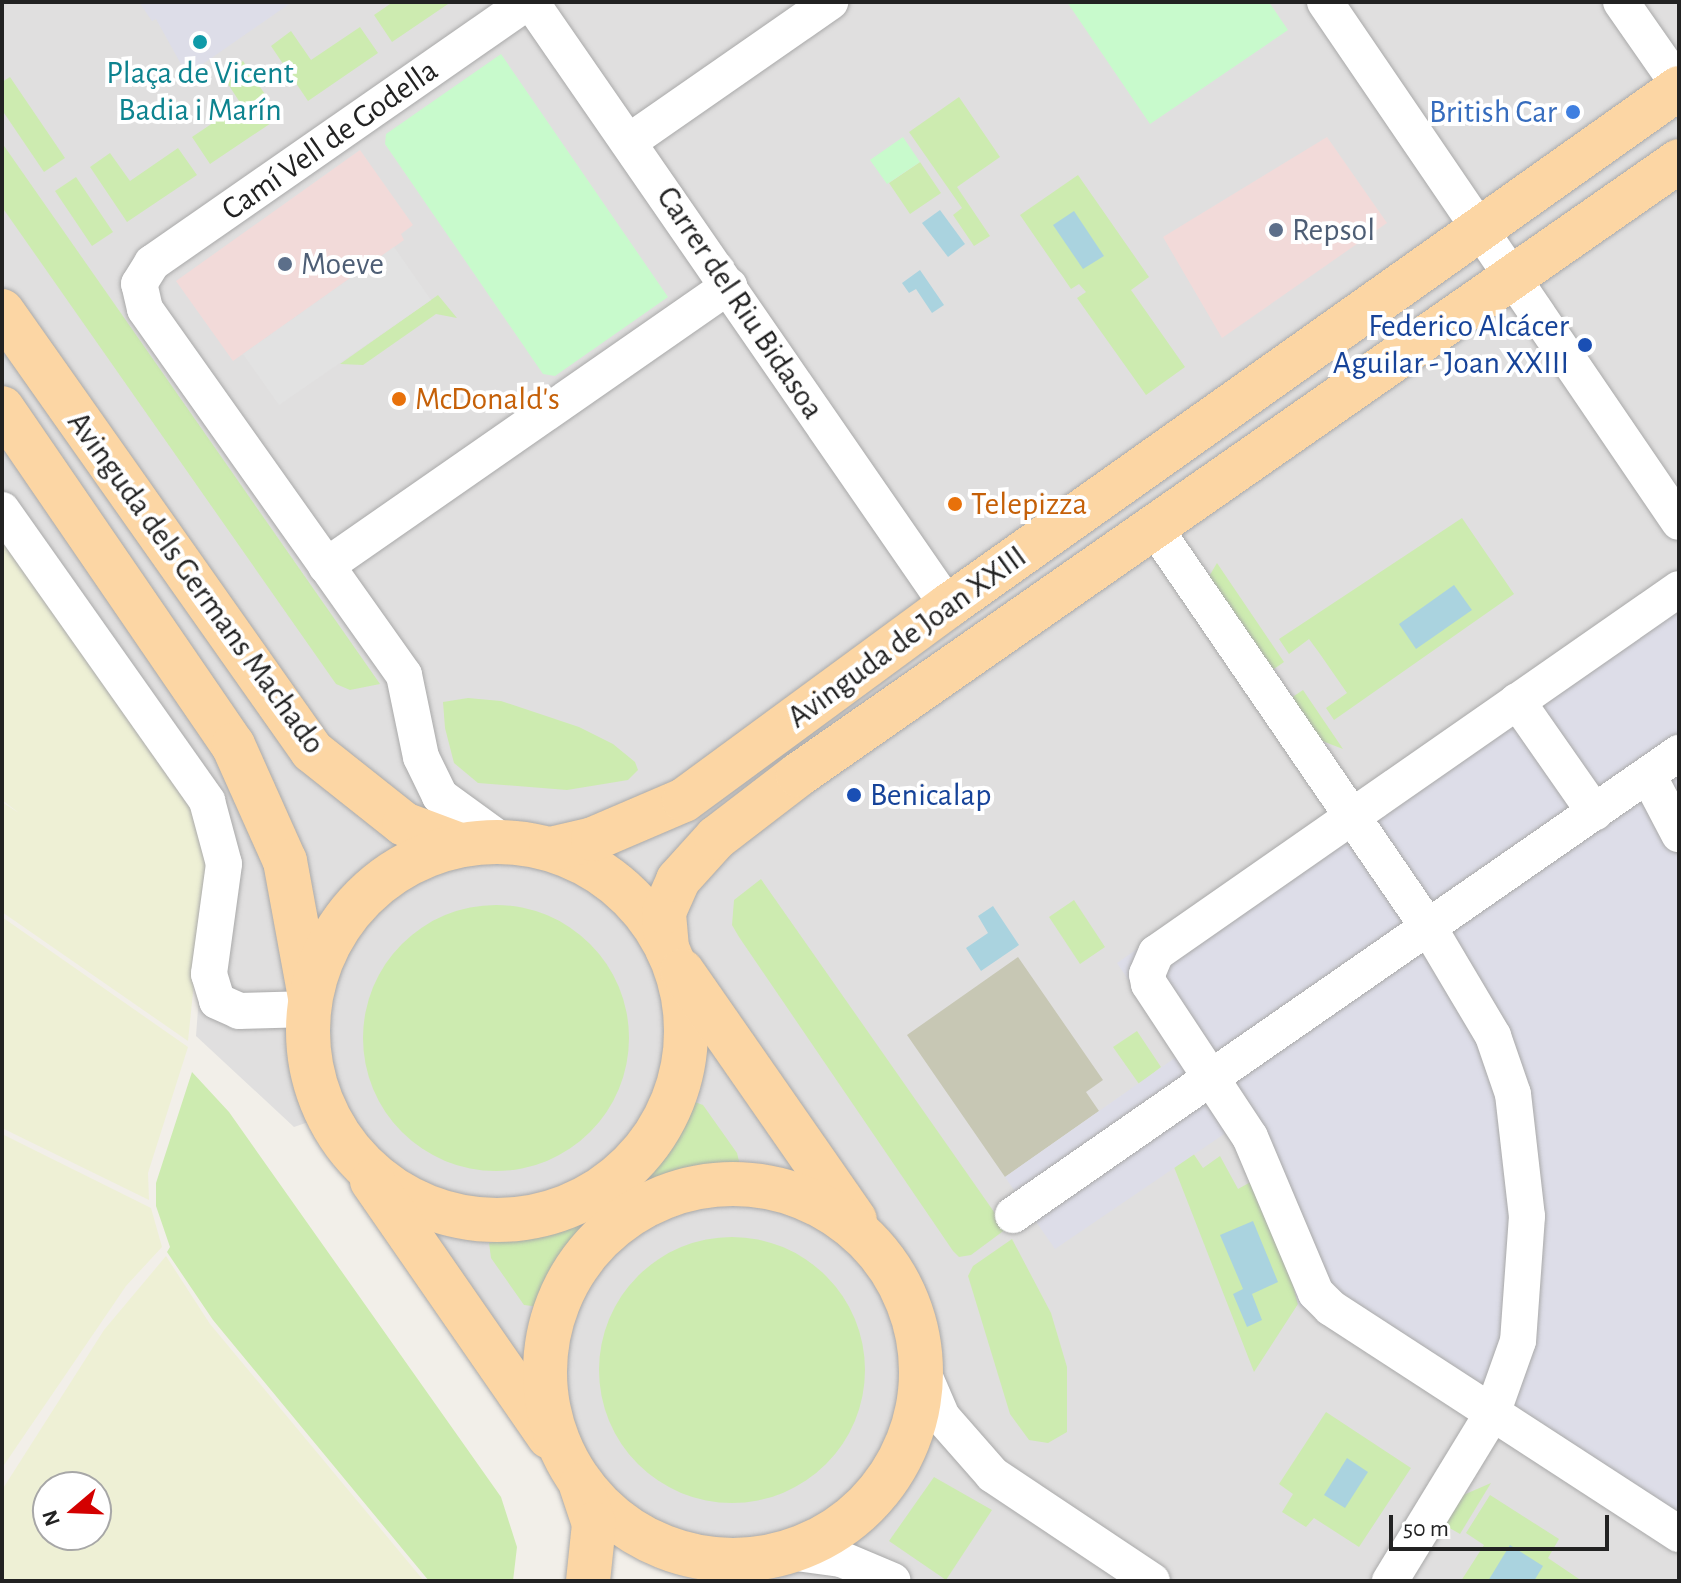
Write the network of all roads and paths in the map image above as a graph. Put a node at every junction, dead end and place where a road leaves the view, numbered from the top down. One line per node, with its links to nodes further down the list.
1 (529, 2): 6 (street, Carrer del Riu Bidasoa); 16 (street, Camí Vell de Godella)
2 (830, 2): 6 (street)
3 (1325, 2): 8 (street)
4 (1621, 2): 5 (street)
5 (1679, 87): 8 (main road, Avinguda de Joan XXIII)
6 (630, 141): 10 (street, Carrer del Riu Bidasoa)
7 (1679, 161): 9 (main road, Avinguda de Joan XXIII)
8 (1478, 228): 9 (street); 18 (main road, Avinguda de Joan XXIII)
9 (1511, 278): 14 (street); 15 (main road, Avinguda de Joan XXIII)
10 (729, 286): 16 (street); 18 (street, Carrer del Riu Bidasoa)
11 (2, 311): 25 (main road, Avinguda dels Germans Machado)
12 (2, 408): 29 (main road, Avinguda dels Germans Machado)
13 (2, 510): 29 (street)
14 (1679, 522)
15 (1154, 527): 23 (street); 28 (main road, Avinguda de Joan XXIII)
16 (326, 566): 25 (street)
17 (1679, 589): 19 (street)
18 (948, 606): 26 (main road, Avinguda de Joan XXIII)
19 (1517, 701): 22 (street); 23 (street)
20 (1679, 753): 21 (street)
21 (1648, 775): 22 (street); 24 (street)
22 (1595, 813): 27 (street)
23 (1348, 816): 27 (street); 30 (street)
24 (1679, 834)
25 (481, 843): 26 (main road, Avinguda dels Germans Machado); 29 (main road)
26 (551, 849): 28 (main road)
27 (1429, 928): 30 (street); 35 (street)
28 (669, 952): 31 (main road); 33 (main road)
29 (310, 1006): 31 (main road)
30 (1213, 1081): 32 (street); 35 (street)
31 (336, 1128): 36 (main road)
32 (1013, 1215)
33 (871, 1244): 34 (main road); 36 (main road)
34 (921, 1368): 38 (main road); 41 (street)
35 (1492, 1414): 37 (street); 42 (street)
36 (576, 1476): 38 (main road); 39 (main road)
37 (1679, 1534)
38 (756, 1564): 40 (street)
39 (588, 1581)
40 (893, 1581)
41 (1152, 1581)
42 (1390, 1581)

